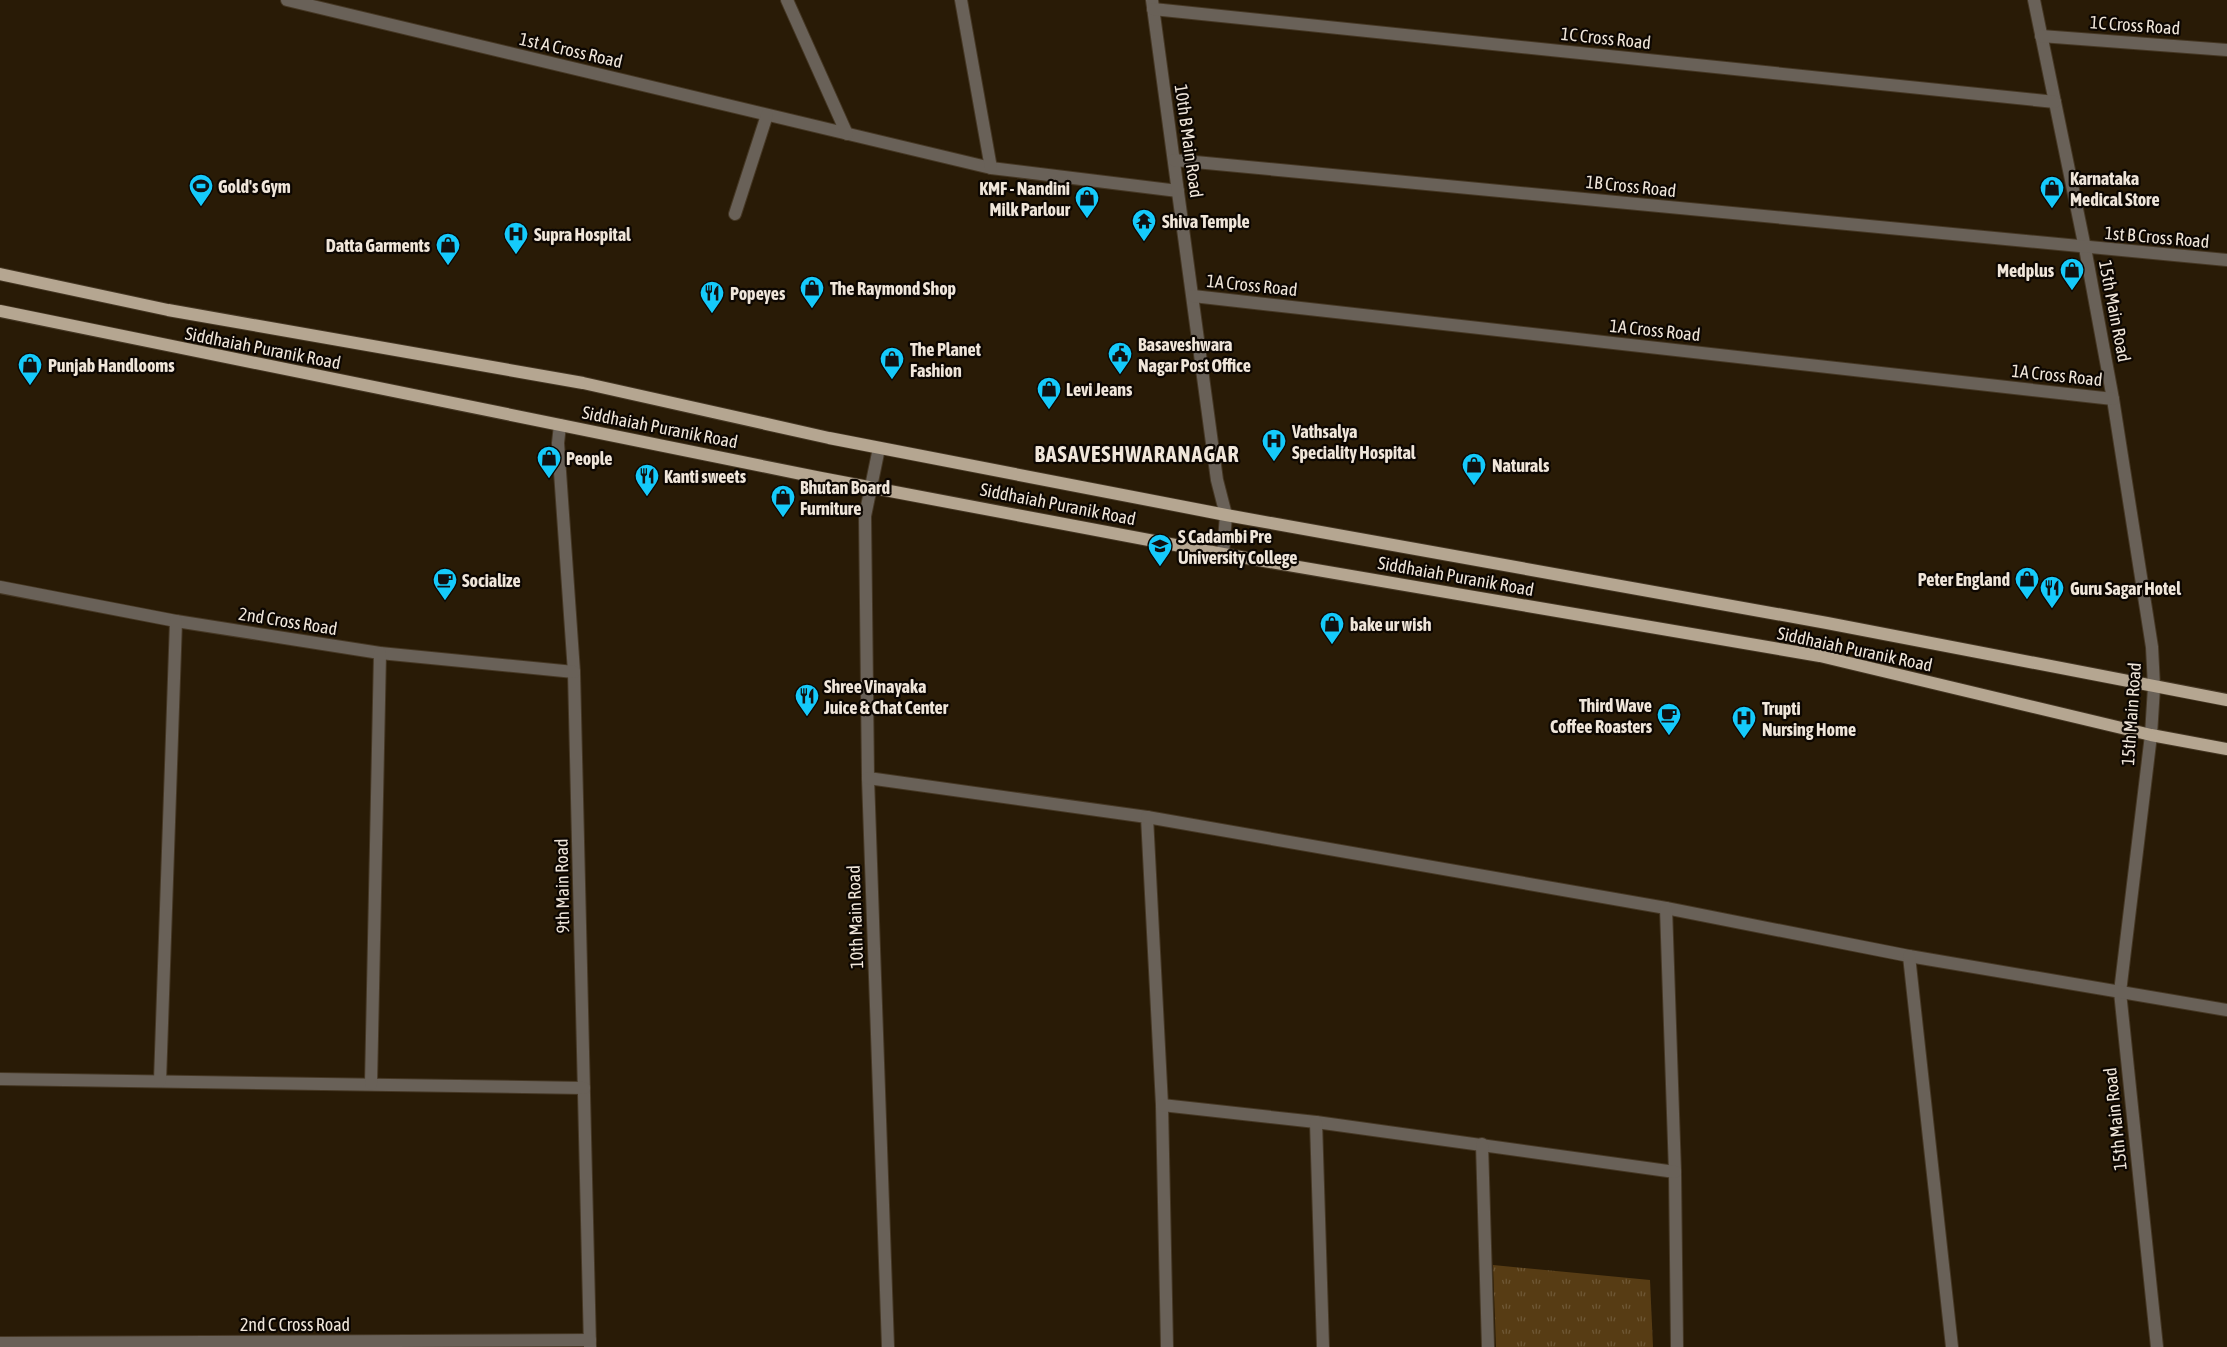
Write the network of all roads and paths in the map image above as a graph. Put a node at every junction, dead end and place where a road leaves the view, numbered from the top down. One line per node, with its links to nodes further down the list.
1 (287, 0): 9 (street, 1st A Cross Road)
2 (787, 0): 10 (street)
3 (961, 0): 12 (street)
4 (2034, 0): 6 (street, 15th Main Road)
5 (1153, 5): 8 (street, 1C Cross Road); 11 (street, 10th B Main Road)
6 (2041, 36): 7 (street, 1C Cross Road); 8 (street, 15th Main Road)
7 (2227, 50)
8 (2056, 102): 15 (street, 15th Main Road)
9 (767, 115): 10 (street, 1st A Cross Road); 14 (street)
10 (847, 134): 12 (street, 1st A Cross Road)
11 (1174, 160): 13 (street, 10th B Main Road); 15 (street, 1B Cross Road)
12 (991, 168): 13 (street, 1st A Cross Road)
13 (1178, 191): 18 (street, 10th B Main Road)
14 (735, 214)
15 (2085, 248): 16 (street, 1st B Cross Road); 20 (street, 15th Main Road)
16 (2227, 260)
17 (0, 274): 22 (main road, Siddhaiah Puranik Road)
18 (1193, 296): 20 (street, 1A Cross Road); 24 (street, 10th B Main Road)
19 (0, 311): 21 (main road, Siddhaiah Puranik Road)
20 (2113, 399): 30 (street, 15th Main Road)
21 (560, 425): 23 (main road, Siddhaiah Puranik Road); 29 (street, 9th Main Road)
22 (879, 448): 23 (street, 10th Main Road); 24 (main road, Siddhaiah Puranik Road)
23 (870, 486): 25 (main road, Siddhaiah Puranik Road); 34 (street, 10th Main Road)
24 (1226, 515): 25 (street, 10th B Main Road); 30 (main road, Siddhaiah Puranik Road)
25 (1224, 554): 32 (main road, Siddhaiah Puranik Road)
26 (0, 587): 27 (street, 2nd Cross Road)
27 (176, 621): 28 (street, 2nd Cross Road); 41 (street)
28 (380, 653): 29 (street, 2nd Cross Road); 42 (street)
29 (574, 672): 43 (street, 9th Main Road)
30 (2154, 687): 31 (main road, Siddhaiah Puranik Road); 32 (street, 15th Main Road)
31 (2227, 700)
32 (2151, 735): 33 (main road, Siddhaiah Puranik Road); 38 (street, 15th Main Road)
33 (2227, 749)
34 (868, 778): 35 (street); 50 (street, 10th Main Road)
35 (1147, 817): 36 (street); 44 (street)
36 (1666, 908): 37 (street); 47 (street)
37 (1909, 956): 38 (street); 55 (street)
38 (2120, 992): 39 (street); 56 (street, 15th Main Road)
39 (2227, 1010)
40 (0, 1079): 41 (street)
41 (160, 1081): 42 (street)
42 (371, 1084): 43 (street)
43 (584, 1088): 49 (street, 9th Main Road)
44 (1162, 1105): 45 (street); 51 (street)
45 (1316, 1122): 46 (street); 52 (street)
46 (1482, 1144): 47 (street); 53 (street)
47 (1675, 1172): 54 (street)
48 (0, 1343): 49 (street, 2nd C Cross Road)
49 (590, 1344)
50 (888, 1347)
51 (1167, 1347)
52 (1323, 1347)
53 (1488, 1347)
54 (1677, 1347)
55 (1952, 1347)
56 (2157, 1347)

